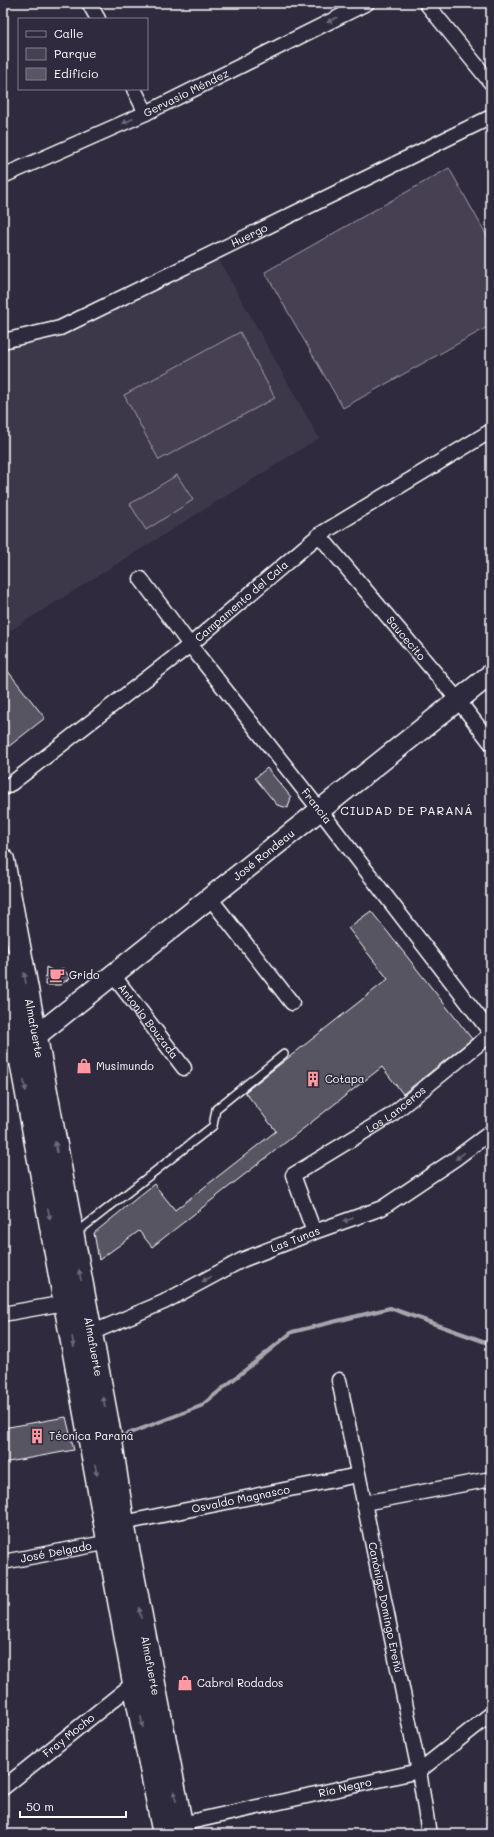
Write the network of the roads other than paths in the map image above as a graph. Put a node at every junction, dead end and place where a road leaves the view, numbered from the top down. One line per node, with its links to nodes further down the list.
1 (89, 3): 4 (street)
2 (367, 3): 7 (street, Gervasio Méndez, one-way to 7)
3 (426, 3): 5 (street)
4 (97, 18)
5 (491, 83)
6 (134, 90): 7 (street)
7 (146, 113): 9 (street, Gervasio Méndez, one-way to 9)
8 (491, 117): 10 (street, Huergo)
9 (3, 176)
10 (3, 341)
11 (491, 431): 12 (street, Campamento del Cala)
12 (319, 535): 14 (street, Campamento del Cala); 16 (street, Saucecito)
13 (141, 579): 14 (street, Francia)
14 (190, 646): 18 (street, Campamento del Cala); 19 (street, Francia)
15 (491, 674): 16 (street, José Rondeau)
16 (458, 700): 17 (street, Saucecito); 19 (street, José Rondeau)
17 (491, 743)
18 (3, 788)
19 (319, 809): 21 (street, José Rondeau); 25 (street, Francia)
20 (3, 860): 26 (main road, Almafuerte, one-way to 20)
21 (210, 898): 23 (street, José Rondeau); 24 (street)
22 (3, 962): 27 (main road, Almafuerte)
23 (113, 975): 26 (street, José Rondeau); 29 (street, Antonio Bouzada)
24 (292, 1003)
25 (491, 1034): 31 (street, Los Lanceros)
26 (36, 1036): 27 (street); 32 (main road, Almafuerte, one-way to 26)
27 (11, 1054): 33 (main road, Almafuerte, one-way to 33)
28 (284, 1054): 32 (lane)
29 (184, 1068)
30 (491, 1132): 31 (street, Las Tunas, one-way to 31)
31 (314, 1232): 35 (street, Las Tunas, one-way to 35)
32 (73, 1235): 35 (main road, Almafuerte, one-way to 32)
33 (65, 1303): 34 (street); 41 (main road, Almafuerte, one-way to 41)
34 (3, 1314)
35 (91, 1333): 40 (main road, Almafuerte, one-way to 35)
36 (339, 1380): 37 (street, Canónigo Domingo Ereñú)
37 (358, 1475): 39 (street, Canónigo Domingo Ereñú); 40 (street, Osvaldo Magnasco)
38 (491, 1479): 39 (street)
39 (364, 1503): 45 (street, Canónigo Domingo Ereñú)
40 (123, 1523): 47 (main road, Almafuerte, one-way to 40)
41 (110, 1542): 42 (street, José Delgado); 43 (main road, Almafuerte)
42 (3, 1562)
43 (134, 1683): 46 (street, Fray Mocho); 47 (main road, Almafuerte, one-way to 47)
44 (491, 1714): 45 (street, Río Negro)
45 (419, 1771): 47 (street, Río Negro); 48 (street, Canónigo Domingo Ereñú)
46 (3, 1788)
47 (176, 1831)
48 (429, 1834)

